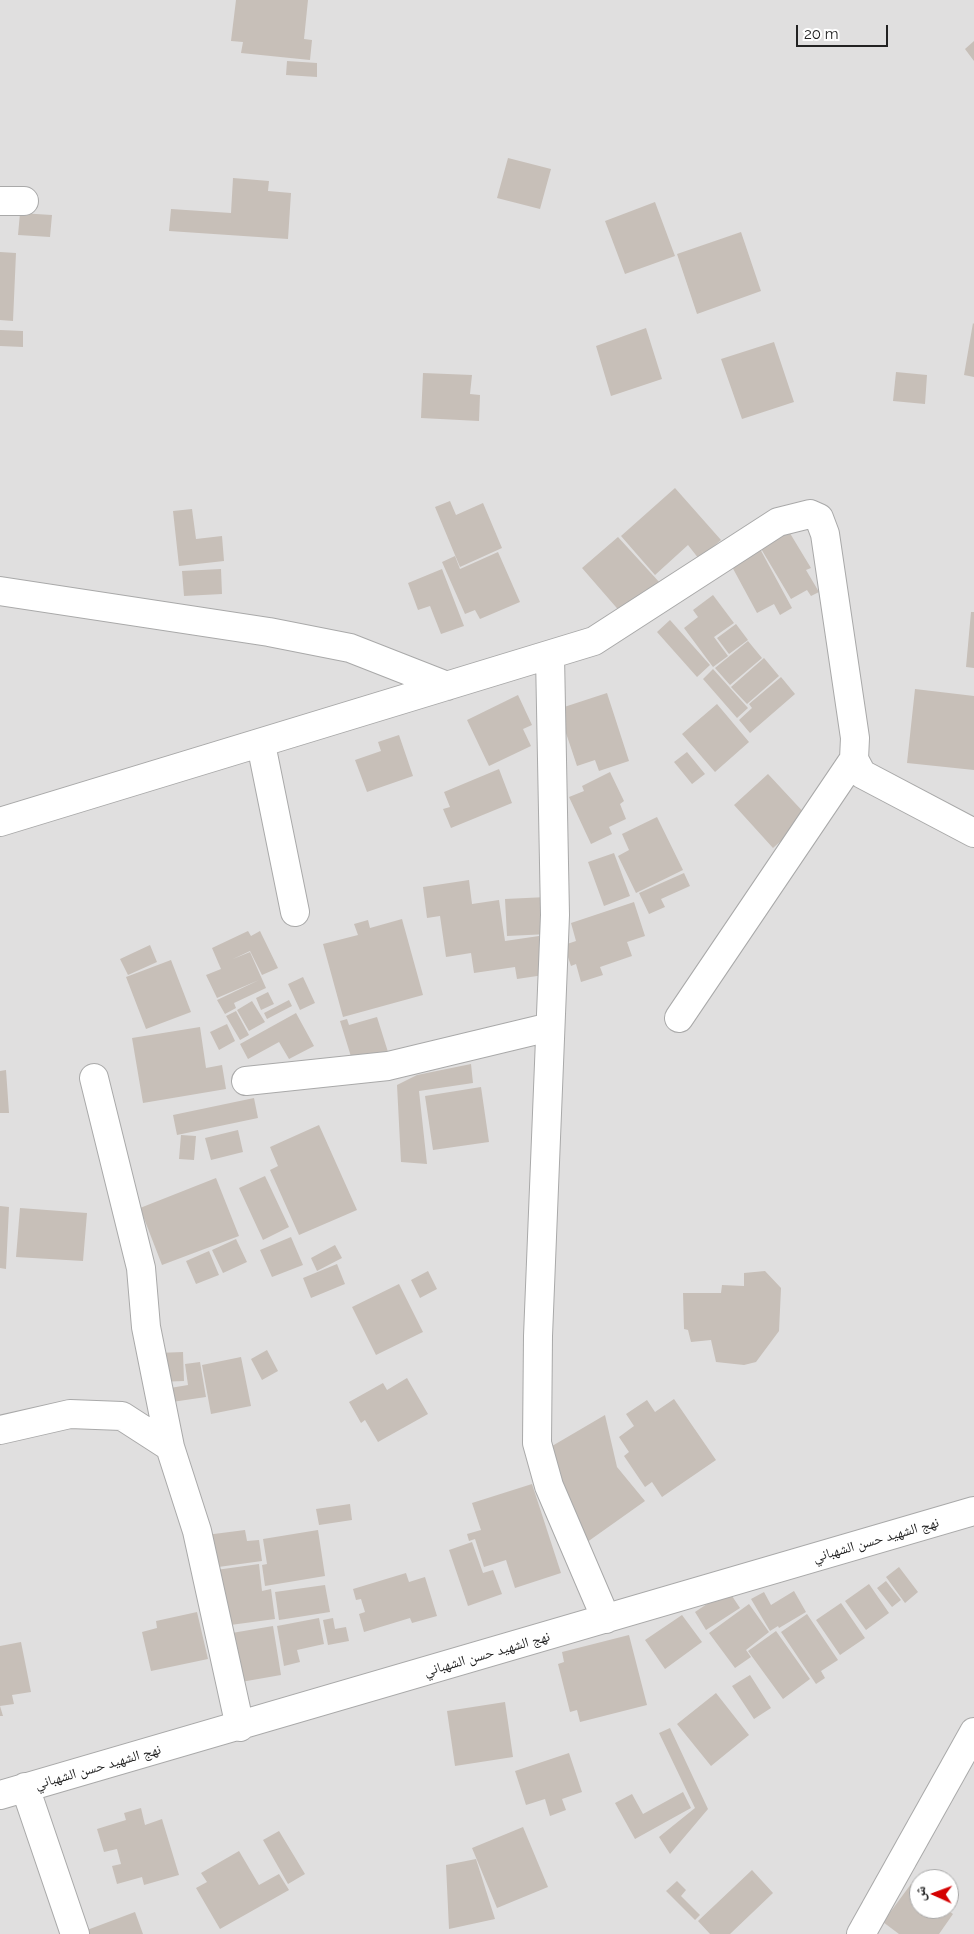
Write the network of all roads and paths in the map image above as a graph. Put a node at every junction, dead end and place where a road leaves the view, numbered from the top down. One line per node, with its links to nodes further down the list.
1 (0, 591): 3 (street)
2 (550, 656): 3 (street); 5 (street); 10 (street)
3 (447, 686): 4 (street)
4 (261, 744): 6 (street); 8 (street)
5 (854, 759): 7 (street); 9 (street)
6 (0, 822)
7 (974, 833)
8 (295, 912)
9 (679, 1018)
10 (550, 1027): 12 (street); 16 (street)
11 (94, 1078): 14 (street)
12 (246, 1081)
13 (0, 1430): 14 (street)
14 (170, 1447): 17 (street)
15 (974, 1512): 16 (street, نهج الشهيد حسن الشهباني)
16 (606, 1619): 17 (street, نهج الشهيد حسن الشهباني)
17 (240, 1727): 19 (street, نهج الشهيد حسن الشهباني)
18 (974, 1732): 21 (street)
19 (12, 1791): 20 (street)
20 (75, 1934)
21 (861, 1934)

